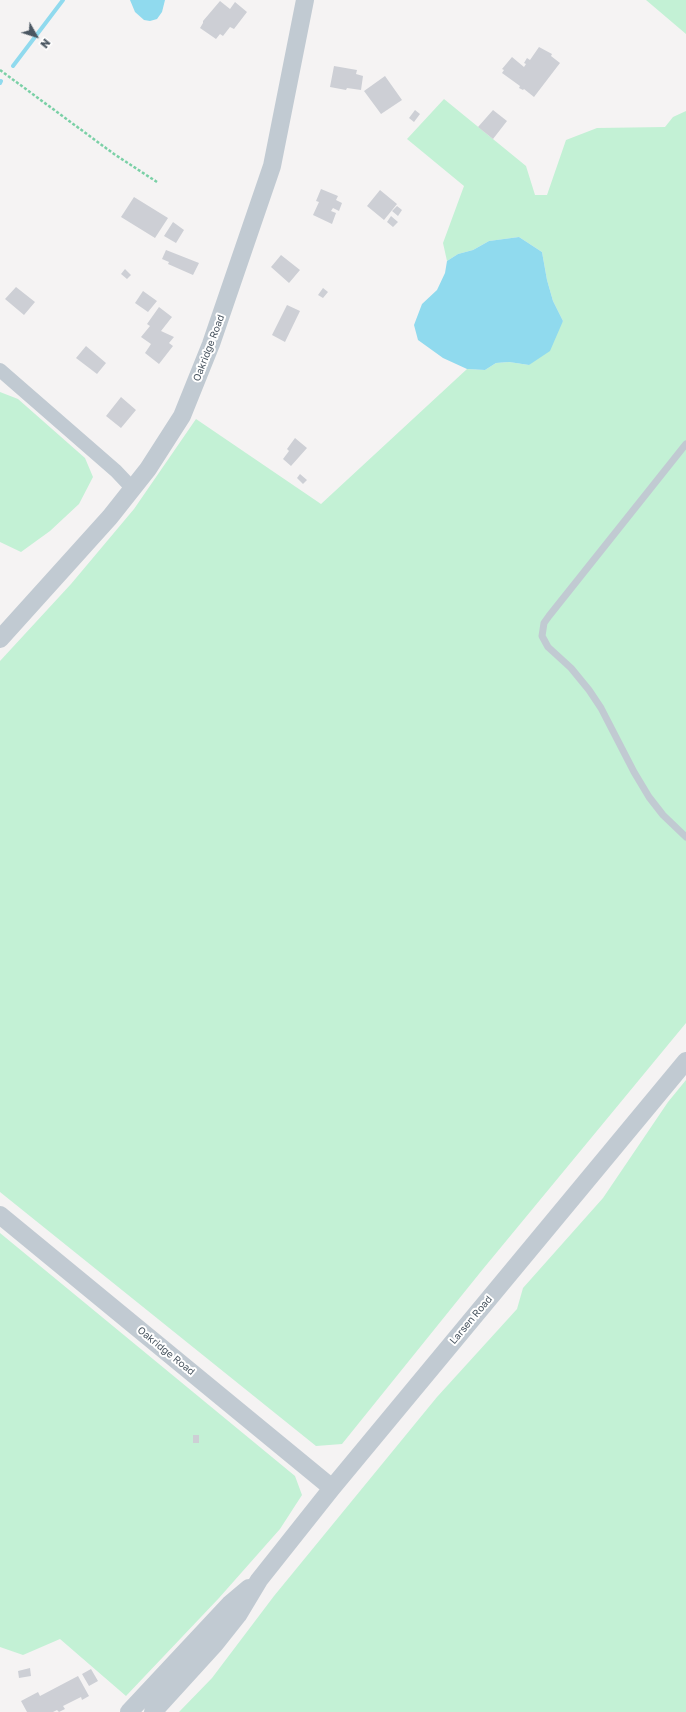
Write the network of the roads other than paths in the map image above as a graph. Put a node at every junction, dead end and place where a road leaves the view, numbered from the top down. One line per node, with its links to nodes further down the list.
1 (305, 0): 4 (street, Oakridge Road)
2 (0, 370): 4 (street)
3 (686, 444): 6 (lane)
4 (133, 489): 5 (street, Oakridge Road)
5 (0, 639)
6 (686, 837)
7 (686, 1061): 9 (street, Larsen Road)
8 (0, 1214): 9 (street, Oakridge Road)
9 (332, 1488): 10 (street, Larsen Road)
10 (259, 1580): 11 (street); 12 (street)
11 (129, 1712)
12 (153, 1712)

